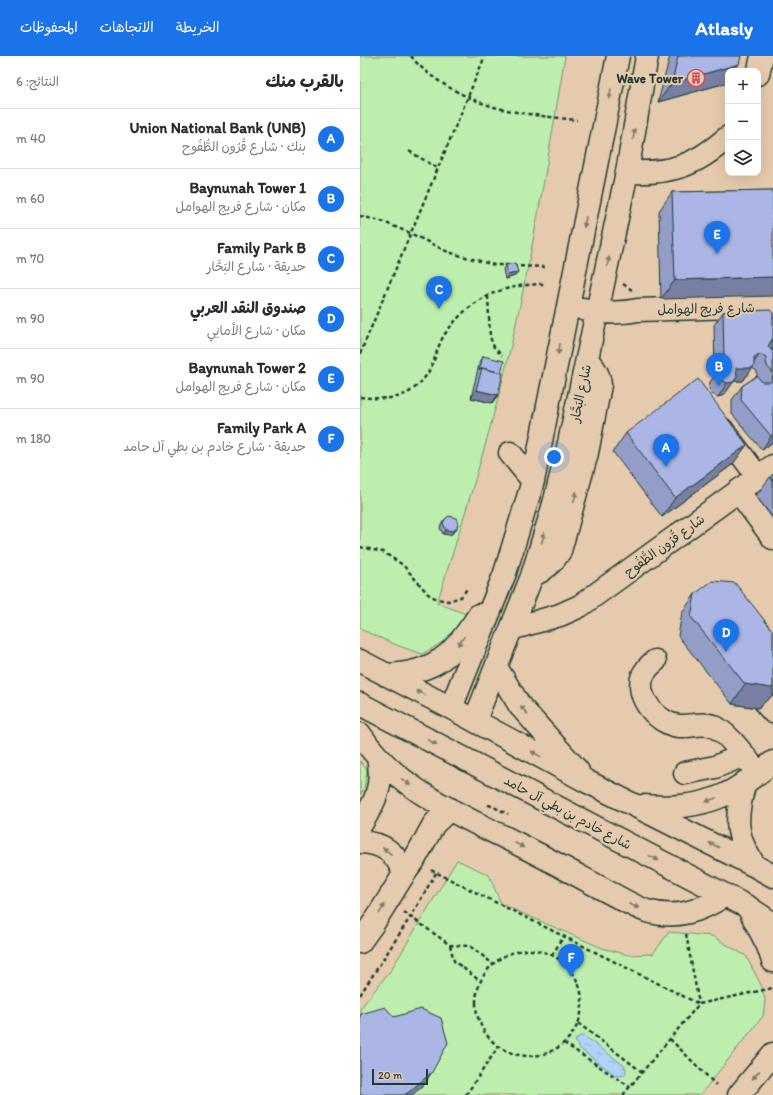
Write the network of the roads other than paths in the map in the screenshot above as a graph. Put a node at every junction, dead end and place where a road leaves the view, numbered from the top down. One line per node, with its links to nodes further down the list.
1 (618, 56): 7 (street, one-way to 7)
2 (647, 56): 6 (street, شارع البَحَّار, one-way to 2)
3 (762, 56): 4 (street)
4 (759, 68)
5 (725, 140): 6 (street)
6 (627, 172): 8 (street, شارع البَحَّار, one-way to 6)
7 (570, 296): 8 (street, شارع فريج الهوامل); 13 (street, one-way to 13)
8 (599, 302): 9 (street, شارع فريج الهوامل); 17 (street, شارع البَحَّار, one-way to 8)
9 (773, 306)
10 (710, 412): 12 (street)
11 (510, 453): 13 (street)
12 (765, 471): 14 (street, شارع قُرُون الطُّفُوح)
13 (533, 481): 16 (street)
14 (738, 491): 15 (street); 18 (street, شارع قُرُون الطُّفُوح)
15 (773, 538)
16 (505, 573): 23 (street, one-way to 23); 25 (street)
17 (524, 596): 18 (street); 19 (street, شارع البَحَّار)
18 (551, 617): 19 (street, شارع قُرُون الطُّفُوح)
19 (511, 629): 22 (street, شارع البَحَّار)
20 (655, 660): 28 (street)
21 (360, 661): 23 (street)
22 (496, 667): 26 (street, شارع البَحَّار); 32 (street, one-way to 22)
23 (386, 675): 25 (street, one-way to 23)
24 (360, 704): 39 (street, شارع خادم بن بطي آل حامد, one-way to 39)
25 (451, 708): 26 (street)
26 (475, 720): 32 (street, one-way to 26)
27 (360, 734): 29 (street)
28 (744, 755): 30 (street); 31 (street)
29 (378, 758): 34 (street, one-way to 34); 35 (street)
30 (759, 772): 33 (street, one-way to 33); 38 (street)
31 (685, 773)
32 (586, 781): 33 (street)
33 (637, 806): 38 (street, one-way to 33)
34 (450, 809): 37 (street); 39 (street, one-way to 39)
35 (360, 826)
36 (360, 842): 37 (street, one-way to 36)
37 (409, 868): 42 (street, one-way to 37)
38 (764, 871)
39 (725, 895): 40 (street, شارع خادم بن بطي آل حامد)
40 (748, 907): 41 (street, شارع خادم بن بطي آل حامد); 43 (street)
41 (773, 924)
42 (360, 942)
43 (773, 961)
44 (773, 1054): 45 (street, one-way to 45)
45 (739, 1095)

